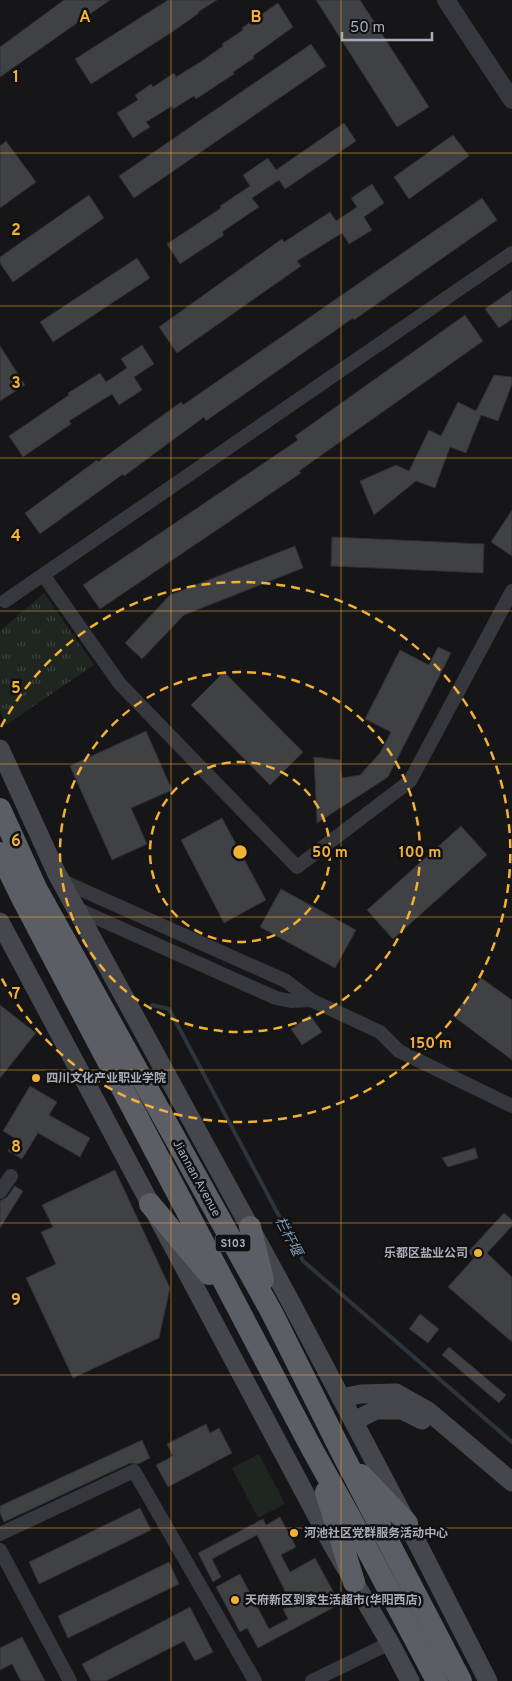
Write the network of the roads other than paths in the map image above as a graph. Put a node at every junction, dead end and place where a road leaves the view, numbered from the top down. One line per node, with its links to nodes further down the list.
1 (446, 0): 2 (street)
2 (512, 100)
3 (512, 253): 4 (street)
4 (44, 576): 5 (street); 6 (street)
5 (512, 591)
6 (2, 603)
7 (0, 749): 10 (main road)
8 (0, 809): 20 (highway, Jiannan Avenue / S103)
9 (0, 853): 19 (highway, Jiannan Avenue / S103)
10 (60, 880): 11 (main road); 13 (street)
11 (75, 908): 13 (street); 18 (main road)
12 (0, 922): 17 (main road)
13 (311, 1000): 14 (street)
14 (512, 1106)
15 (11, 1176): 16 (street)
16 (0, 1192)
17 (150, 1204): 19 (highway); 30 (main road)
18 (250, 1227): 20 (highway); 21 (main road)
19 (237, 1308): 23 (highway, Jiannan Avenue / S103)
20 (272, 1313): 24 (highway, Jiannan Avenue / S103)
21 (341, 1398): 22 (main road); 25 (main road)
22 (354, 1421): 26 (main road); 27 (main road)
23 (312, 1449): 30 (highway); 36 (highway, Jiannan Avenue / S103)
24 (342, 1456): 27 (highway); 37 (highway, Jiannan Avenue / S103)
25 (512, 1482)
26 (512, 1496)
27 (407, 1523): 38 (main road)
28 (0, 1534): 34 (street)
29 (0, 1550): 33 (street)
30 (354, 1582): 31 (main road)
31 (390, 1644): 32 (street); 35 (main road)
32 (318, 1680)
33 (70, 1681)
34 (256, 1681)
35 (410, 1681)
36 (438, 1681)
37 (461, 1681)
38 (488, 1681)

